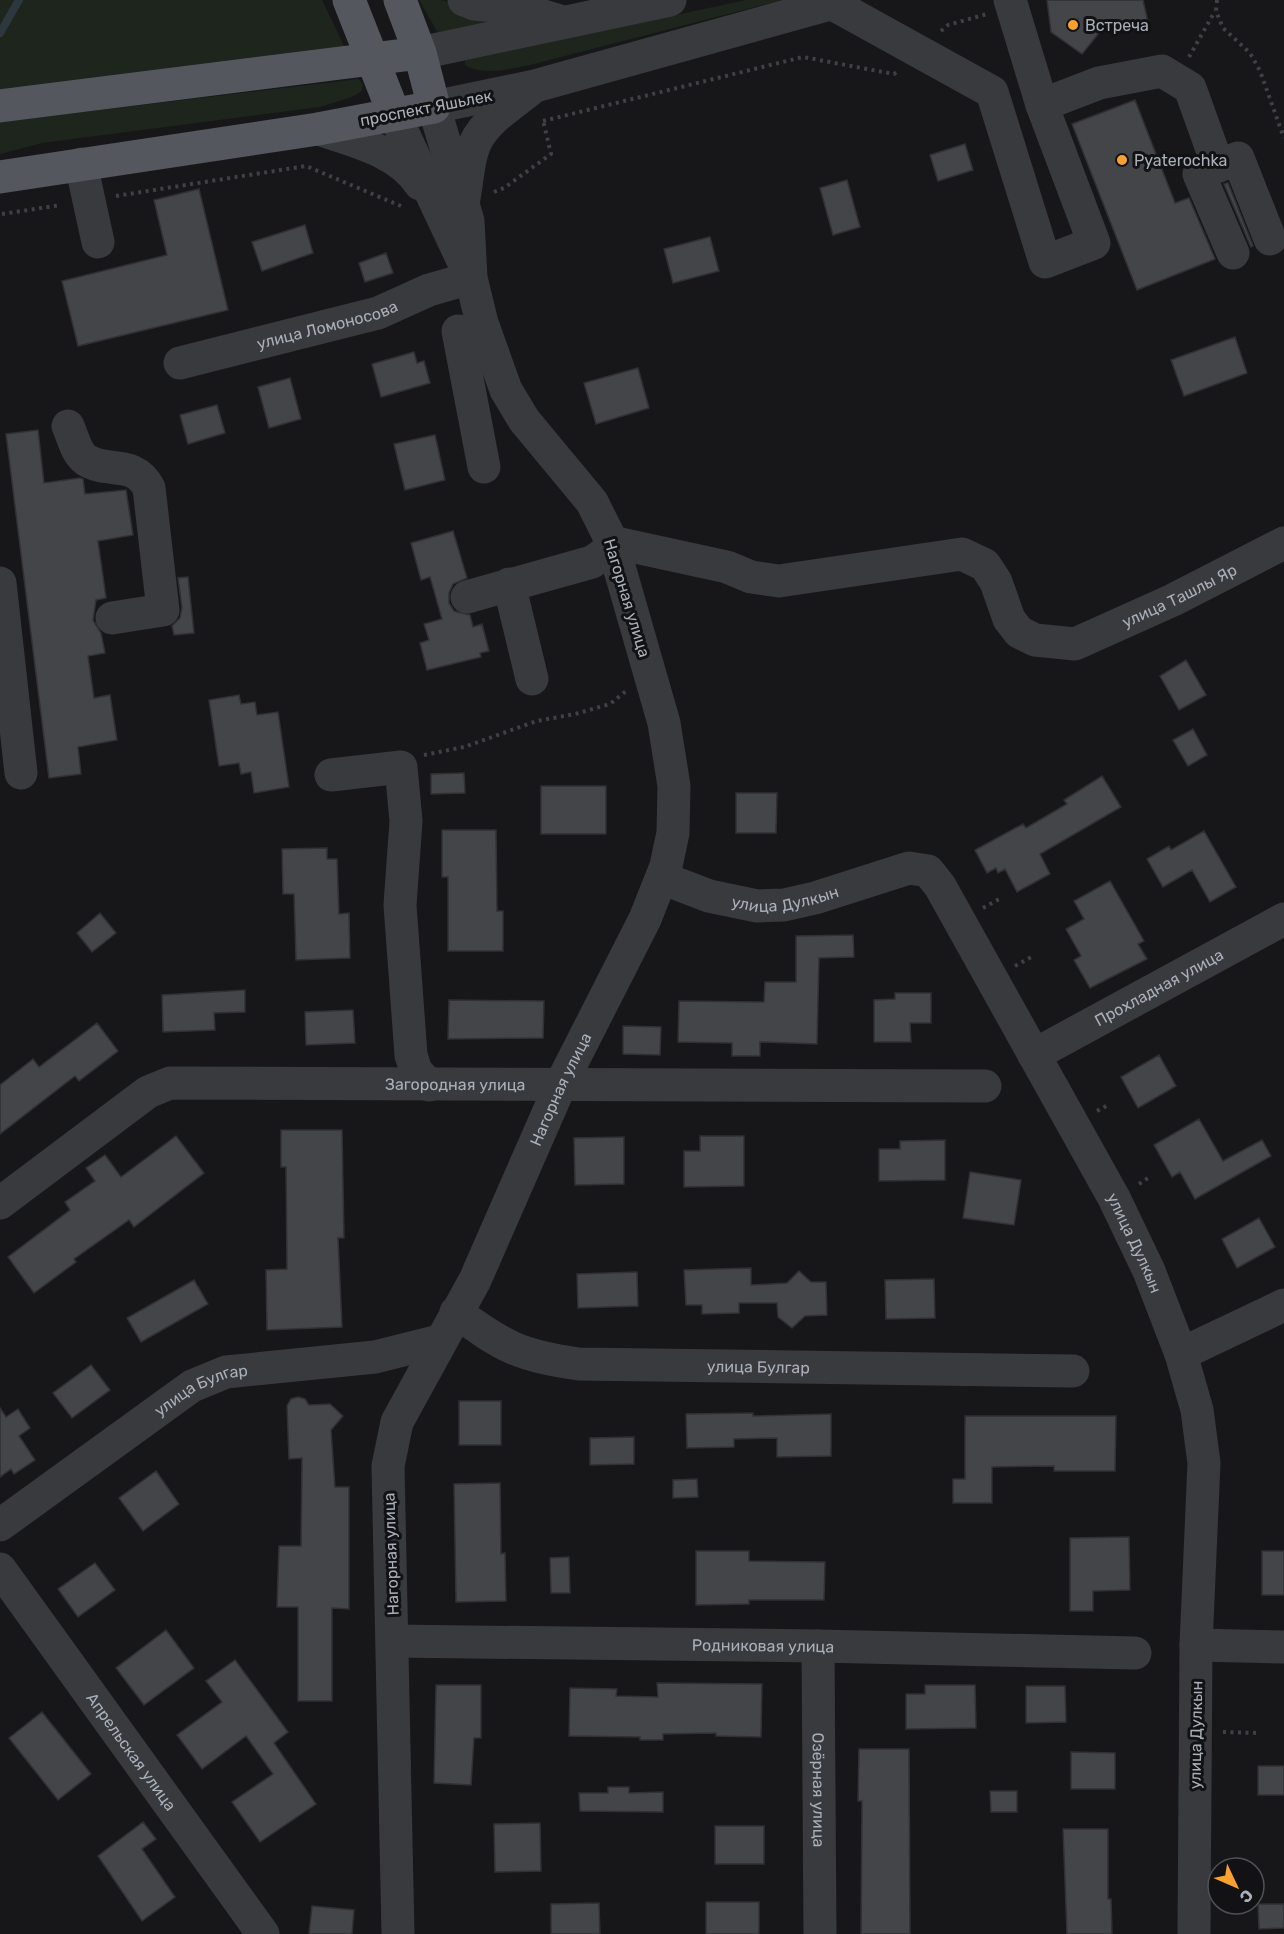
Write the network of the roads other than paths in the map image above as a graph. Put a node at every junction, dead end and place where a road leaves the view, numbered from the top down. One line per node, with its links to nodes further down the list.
1 (350, 0): 9 (main road)
2 (400, 0): 8 (main road)
3 (464, 0): 7 (street)
4 (670, 0): 7 (street)
5 (837, 2): 10 (street, проспект Яшьлек); 11 (street)
6 (1011, 3): 11 (street)
7 (561, 22): 8 (street)
8 (420, 53): 9 (main road); 13 (main road)
9 (375, 59): 12 (main road); 14 (main road)
10 (538, 100): 13 (street, проспект Яшьлек); 19 (street)
11 (1042, 105): 17 (street)
12 (0, 106)
13 (434, 107): 14 (main road, проспект Яшьлек); 19 (street)
14 (394, 114): 15 (main road, проспект Яшьлек); 19 (street)
15 (318, 129): 16 (main road, проспект Яшьлек); 19 (street)
16 (81, 164): 18 (main road, проспект Яшьлек); 21 (street)
17 (1218, 166): 20 (street); 22 (street)
18 (0, 177)
19 (449, 205): 23 (street, Нагорная улица)
20 (1270, 239)
21 (98, 242)
22 (1233, 254)
23 (471, 278): 24 (street, Нагорная улица); 25 (street, улица Ломоносова)
24 (460, 330): 27 (street); 28 (street, Нагорная улица)
25 (180, 363)
26 (68, 426): 33 (street)
27 (484, 467)
28 (612, 542): 29 (street, улица Ташлы Яр); 31 (street); 37 (street, Нагорная улица)
29 (1284, 543)
30 (0, 583): 35 (street)
31 (509, 584): 32 (street); 34 (street)
32 (467, 597)
33 (112, 618)
34 (519, 664)
35 (21, 773)
36 (331, 775): 40 (street)
37 (662, 878): 39 (street, улица Дулкын); 41 (street, Нагорная улица)
38 (1284, 919): 39 (street, Прохладная улица)
39 (1034, 1055): 47 (street, улица Дулкын)
40 (429, 1085): 41 (street, Загородная улица); 43 (street, Загородная улица)
41 (560, 1086): 42 (street, Загородная улица); 45 (street, Нагорная улица)
42 (985, 1086)
43 (0, 1203)
44 (1284, 1305): 47 (street)
45 (456, 1312): 46 (street, Нагорная улица); 48 (street, улица Булгар)
46 (439, 1341): 49 (street, улица Булгар); 51 (street, Нагорная улица)
47 (1181, 1354): 52 (street, улица Дулкын)
48 (1073, 1371)
49 (0, 1525)
50 (0, 1569): 57 (street, Апрельская улица)
51 (393, 1641): 53 (street, Родниковая улица); 56 (street, Нагорная улица)
52 (1196, 1645): 54 (street); 59 (street, улица Дулкын)
53 (818, 1646): 55 (street, Родниковая улица); 58 (street, Озёрная улица)
54 (1284, 1647)
55 (1135, 1653)
56 (399, 1932)
57 (263, 1934)
58 (820, 1934)
59 (1194, 1934)

